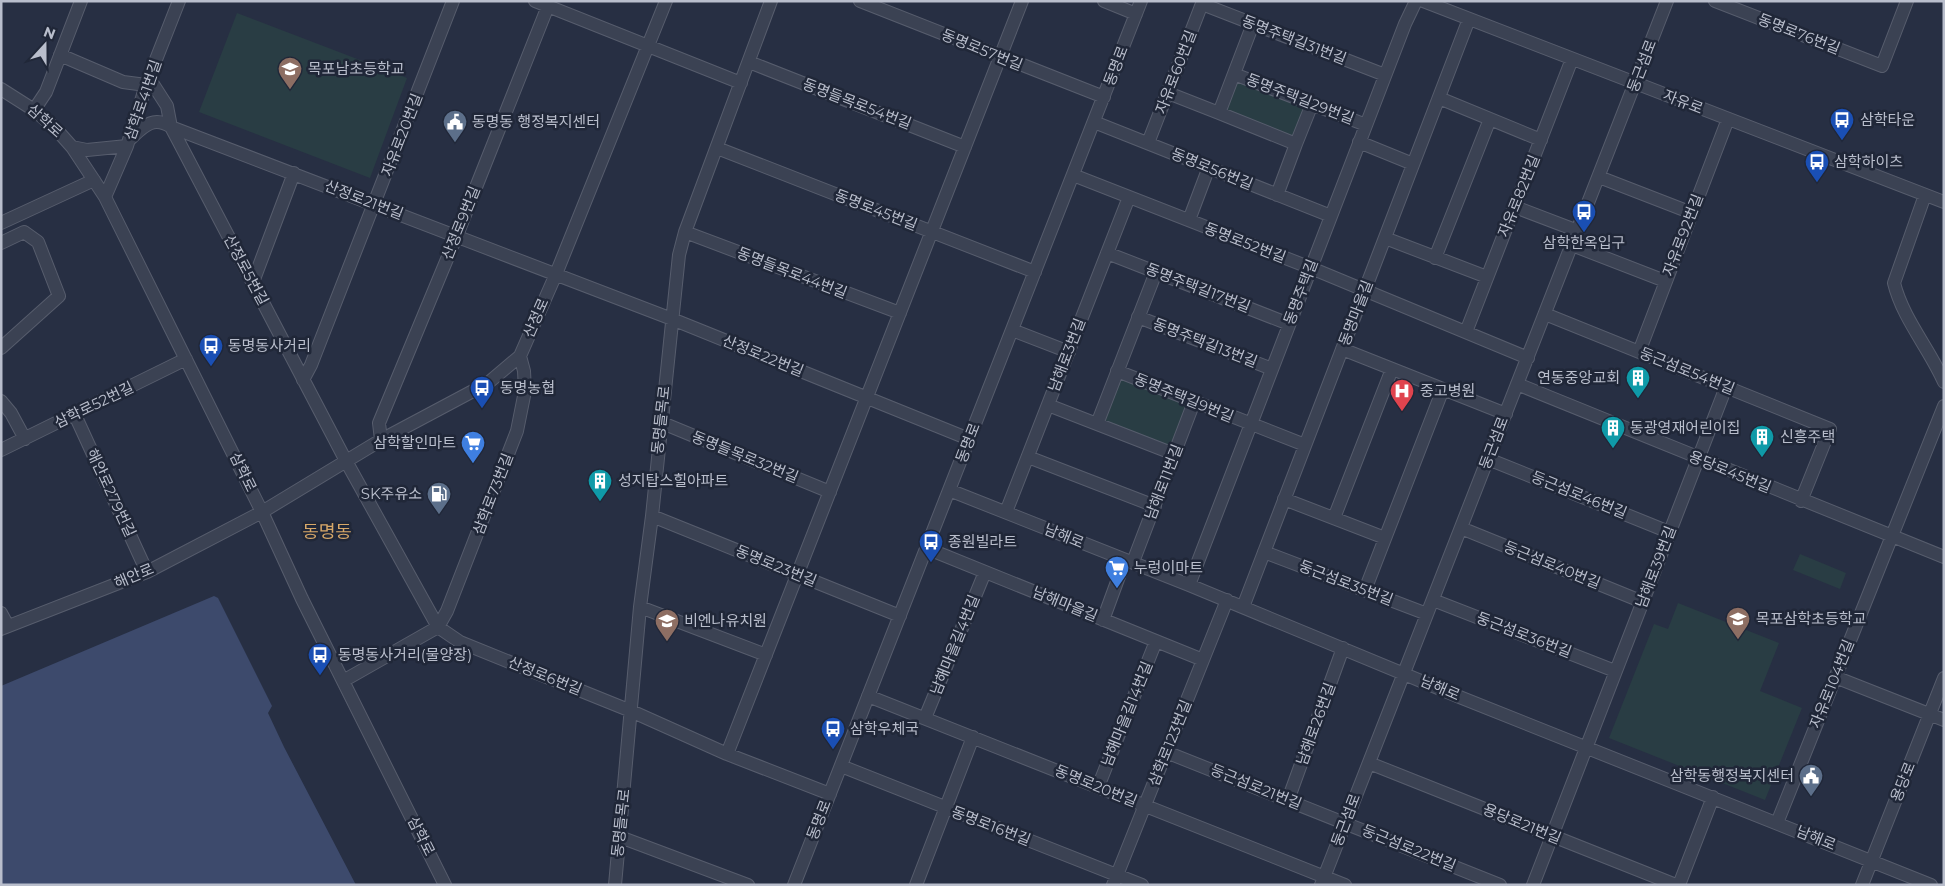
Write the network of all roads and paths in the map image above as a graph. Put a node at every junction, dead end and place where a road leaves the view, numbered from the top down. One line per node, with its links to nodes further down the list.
1 (81, 1): 22 (street)
2 (179, 1): 28 (street, 삼학로41번길)
3 (453, 1): 62 (street, 자유로20번길)
4 (536, 1): 17 (street)
5 (666, 1): 21 (street, 산정로)
6 (771, 1): 25 (street, 동명들목로)
7 (860, 1): 23 (street, 동명로57번길)
8 (1022, 1): 23 (street)
9 (1104, 1): 18 (street)
10 (1141, 1): 18 (street, 동명로)
11 (1416, 1): 27 (street, 동명주택길)
12 (1423, 1): 19 (street, 자유로)
13 (1667, 1): 30 (street, 둥근섬로)
14 (1716, 1): 15 (street, 동명로76번길)
15 (1907, 1)
16 (1203, 3): 20 (street, 동명주택길31번길); 32 (street, 자유로60번길)
17 (548, 6): 21 (street); 71 (street, 산정로9번길)
18 (1136, 14): 33 (street, 동명로)
19 (1470, 19): 24 (street, 자유로); 34 (street, 동명마을길)
20 (1253, 24): 26 (street); 27 (street, 동명주택길31번길)
21 (648, 47): 29 (street); 80 (street, 산정로)
22 (60, 55): 28 (street); 36 (street)
23 (1000, 57): 33 (street, 동명로57번길); 49 (street)
24 (1572, 59): 30 (street, 자유로); 43 (street, 자유로82번길)
25 (749, 62): 29 (street, 동명들목로); 49 (street, 동명들목로54번길)
26 (1234, 74): 35 (street, 동명주택길29번길); 37 (street)
27 (1385, 75): 41 (street, 동명주택길)
28 (148, 81): 42 (street, 산정로5번길); 45 (street, 삼학로41번길)
29 (741, 83): 50 (street, 동명들목로)
30 (1635, 83): 39 (street, 자유로); 55 (street, 둥근섬로)
31 (1, 89): 36 (street, 삼학로)
32 (1168, 93): 37 (street); 46 (street, 자유로60번길)
33 (1104, 97): 40 (street, 동명로)
34 (1439, 98): 38 (street); 51 (street, 동명마을길)
35 (1312, 104): 41 (street, 동명주택길29번길); 47 (street)
36 (34, 110): 48 (street, 삼학로)
37 (1219, 113): 47 (street)
38 (1490, 118): 43 (street); 76 (street)
39 (1728, 119): 58 (street, 자유로); 64 (street, 자유로92번길)
40 (1094, 122): 46 (street, 동명로56번길); 54 (street, 동명로)
41 (1366, 125): 44 (street, 동명주택길)
42 (172, 127): 45 (street, 산정로21번길); 53 (street, 산정로21번길); 83 (street, 산정로5번길)
43 (1542, 140): 63 (street, 자유로82번길)
44 (1359, 142): 51 (street); 65 (street, 동명주택길)
45 (128, 143): 48 (street); 59 (street, 삼학로41번길)
46 (1148, 143): 52 (street, 동명로56번길)
47 (1296, 144): 57 (street)
48 (72, 147): 56 (street, 삼학로)
49 (965, 147): 70 (street)
50 (716, 148): 69 (street, 동명들목로); 70 (street, 동명로45번길)
51 (1414, 164): 72 (street, 동명마을길)
52 (1209, 167): 57 (street, 동명로56번길); 66 (street)
53 (294, 173): 62 (street, 산정로21번길); 83 (street)
54 (1073, 175): 60 (street, 동명로52번길); 78 (street, 동명로)
55 (1599, 176): 64 (street); 68 (street, 둥근섬로)
56 (94, 180): 59 (street, 삼학로); 67 (street)
57 (1277, 195): 65 (street, 동명로56번길)
58 (1924, 195): 61 (street, 자유로); 103 (street)
59 (105, 197): 98 (street, 삼학로)
60 (1129, 197): 66 (street, 동명로52번길); 75 (street, 남해로3번길)
61 (1944, 202)
62 (375, 204): 71 (street, 산정로21번길); 102 (street, 자유로20번길)
63 (1515, 207): 68 (street); 81 (street, 자유로82번길)
64 (1692, 213): 82 (street, 자유로92번길)
65 (1331, 216): 77 (street, 동명주택길)
66 (1189, 220): 77 (street, 동명로52번길)
67 (1, 223)
68 (1578, 231): 74 (street, 둥근섬로)
69 (685, 232): 85 (street, 동명들목로44번길); 88 (street, 동명들목로)
70 (932, 232): 78 (street, 동명로45번길); 85 (street)
71 (457, 235): 80 (street, 산정로21번길); 119 (street, 산정로9번길)
72 (1385, 238): 76 (street); 84 (street, 동명마을길)
73 (1, 243): 92 (street)
74 (1572, 244): 82 (street); 86 (street, 둥근섬로)
75 (1107, 253): 79 (street, 동명주택길17번길); 94 (street, 남해로3번길)
76 (1435, 258): 81 (street)
77 (1311, 268): 84 (street, 동명로52번길); 89 (street, 동명주택길)
78 (1035, 272): 90 (street, 동명로)
79 (1156, 272): 87 (street); 89 (street, 동명주택길17번길)
80 (556, 274): 88 (street, 산정로22번길); 96 (street, 산정로)
81 (1487, 277): 91 (street, 자유로82번길)
82 (1665, 281): 95 (street, 자유로92번길)
83 (253, 282): 102 (street, 산정로5번길)
84 (1365, 290): 91 (street, 동명로52번길); 93 (street, 동명마을길)
85 (900, 313): 107 (street)
86 (1545, 314): 95 (street, 둥근섬로54번길); 97 (street, 둥근섬로)
87 (1138, 317): 99 (street, 동명주택길13번길); 101 (street)
88 (672, 319): 107 (street, 산정로22번길); 114 (street, 동명들목로)
89 (1289, 324): 99 (street, 동명주택길)
90 (1012, 330): 94 (street); 118 (street, 동명로)
91 (1466, 332): 97 (street, 동명로52번길)
92 (1, 348)
93 (1342, 349): 100 (street); 120 (street, 동명마을길)
94 (1068, 352): 110 (street, 남해로3번길)
95 (1639, 352): 105 (street, 둥근섬로54번길)
96 (520, 356): 119 (street, 산정로); 158 (street, 삼학로73번길)
97 (1528, 358): 104 (street, 둥근섬로)
98 (186, 359): 113 (street, 삼학로52번길); 132 (street, 삼학로)
99 (1272, 369): 116 (street, 동명주택길)
100 (1392, 369): 106 (street); 135 (street)
101 (1117, 371): 109 (street, 동명주택길9번길); 115 (street)
102 (303, 380): 126 (street, 산정로5번길)
103 (1944, 382)
104 (1517, 384): 112 (street, 둥근섬로); 124 (street, 용당로45번길)
105 (1726, 387): 124 (street, 남해로39번길); 130 (street, 둥근섬로54번길)
106 (1443, 389): 112 (street); 139 (street)
107 (867, 398): 118 (street, 산정로22번길); 128 (street)
108 (1, 401): 117 (street)
109 (1194, 402): 116 (street, 동명주택길9번길); 122 (street, 남해로11번길)
110 (1048, 405): 115 (street); 123 (street, 남해로3번길)
111 (1944, 406): 138 (street, 자유로104번길)
112 (1506, 414): 125 (street, 둥근섬로)
113 (75, 415): 117 (street, 삼학로52번길); 144 (street, 해안로279번길)
114 (660, 422): 128 (street, 동명들목로32번길); 134 (street, 동명들목로)
115 (1097, 424): 122 (street)
116 (1251, 424): 120 (street, 동명주택길9번길); 147 (street, 동명주택길)
117 (25, 438): 121 (street, 삼학로52번길)
118 (969, 439): 127 (street, 동명로)
119 (381, 440): 126 (street, 산정로)
120 (1305, 445): 129 (street, 동명마을길)
121 (1, 450)
122 (1174, 454): 131 (street, 남해로11번길)
123 (1028, 457): 131 (street); 133 (street, 남해로3번길)
124 (1698, 458): 130 (street, 용당로45번길); 137 (street, 남해로39번길)
125 (1488, 459): 136 (street, 둥근섬로); 137 (street, 둥근섬로46번길)
126 (346, 462): 132 (street, 산정로); 158 (street, 산정로6번길)
127 (949, 490): 133 (street, 남해로); 140 (street, 동명로)
128 (830, 492): 146 (street)
129 (1284, 499): 135 (street); 141 (street, 동명마을길)
130 (1801, 501): 138 (street, 용당로45번길)
131 (1155, 506): 143 (street, 남해로11번길)
132 (262, 512): 144 (street, 해안로); 168 (street, 삼학로)
133 (1006, 512): 143 (street, 남해로)
134 (652, 516): 146 (street, 동명로23번길); 152 (street, 동명들목로)
135 (1334, 518): 139 (street)
136 (1461, 528): 150 (street, 둥근섬로); 151 (street, 둥근섬로40번길)
137 (1669, 532): 151 (street, 남해로39번길)
138 (1892, 537): 142 (street, 용당로45번길); 166 (street, 자유로104번길)
139 (1385, 538): 148 (street)
140 (926, 548): 145 (street, 남해마을길); 156 (street, 동명로)
141 (1264, 552): 148 (street, 둥근섬로35번길); 153 (street, 동명마을길)
142 (1944, 558)
143 (1129, 561): 147 (street, 남해로); 157 (street, 남해로11번길)
144 (147, 572): 159 (street, 해안로)
145 (985, 572): 157 (street, 남해마을길); 172 (street, 남해마을길4번길)
146 (798, 575): 156 (street, 동명로23번길); 162 (street)
147 (1189, 585): 149 (street, 남해로)
148 (1366, 590): 155 (street, 둥근섬로35번길)
149 (1226, 600): 153 (street, 남해로); 163 (street, 삼학로123번길)
150 (1433, 600): 155 (street, 둥근섬로); 164 (street, 둥근섬로36번길)
151 (1642, 602): 164 (street, 남해로39번길)
152 (640, 607): 162 (street); 170 (street, 동명들목로)
153 (1242, 607): 161 (street, 남해로)
154 (1, 614): 159 (street)
155 (1427, 614): 165 (street, 둥근섬로)
156 (900, 616): 169 (street, 동명로)
157 (1103, 620): 160 (street, 남해마을길)
158 (438, 627): 168 (street); 170 (street, 산정로6번길)
159 (4, 628)
160 (1156, 641): 163 (street, 남해마을길); 180 (street, 남해마을길14번길)
161 (1343, 648): 165 (street, 남해로); 183 (street, 남해로26번길)
162 (766, 655): 177 (street)
163 (1203, 660): 176 (street, 삼학로123번길)
164 (1615, 670): 175 (street, 남해로39번길)
165 (1404, 673): 175 (street, 남해로); 178 (street, 둥근섬로)
166 (1835, 677): 171 (street); 187 (street, 자유로104번길)
167 (1944, 678): 171 (street, 용당로)
168 (343, 681): 193 (street, 삼학로)
169 (868, 696): 172 (street, 동명로20번길); 179 (street, 동명로)
170 (631, 712): 177 (street, 산정로6번길); 189 (street, 동명들목로)
171 (1930, 714): 173 (street); 190 (street, 용당로)
172 (925, 718): 174 (street, 동명로20번길)
173 (1944, 720)
174 (973, 737): 180 (street, 동명로20번길); 185 (street)
175 (1586, 747): 182 (street, 남해로); 188 (street, 남해로39번길)
176 (1166, 752): 183 (street, 둥근섬로21번길); 184 (street, 삼학로123번길)
177 (727, 754): 181 (street, 산정로6번길)
178 (1369, 764): 186 (street, 둥근섬로); 188 (street, 용당로21번길)
179 (841, 766): 181 (street, 동명로); 185 (street, 동명로16번길)
180 (1098, 787): 184 (street, 동명로20번길)
181 (830, 794): 196 (street, 동명로)
182 (1713, 797): 187 (street, 남해로); 203 (street)
183 (1288, 800): 186 (street, 둥근섬로21번길)
184 (1145, 806): 191 (street, 삼학로123번길); 192 (street, 동명로20번길)
185 (946, 808): 191 (street, 동명로16번길); 197 (street)
186 (1345, 823): 192 (street, 둥근섬로); 200 (street, 둥근섬로22번길)
187 (1777, 823): 190 (street, 남해로)
188 (1551, 836): 201 (street, 남해로39번길); 202 (street, 용당로21번길)
189 (620, 837): 194 (street, 동명들목로); 195 (street)
190 (1872, 861): 204 (street, 용당로); 205 (street, 남해로)
191 (1115, 880): 198 (street, 동명로16번길)
192 (1322, 881): 199 (street, 동명로20번길)
193 (445, 885)
194 (615, 885)
195 (748, 885)
196 (794, 885)
197 (916, 885)
198 (1142, 885)
199 (1345, 885)
200 (1500, 885)
201 (1533, 885)
202 (1676, 885)
203 (1680, 885)
204 (1862, 885)
205 (1930, 885)

